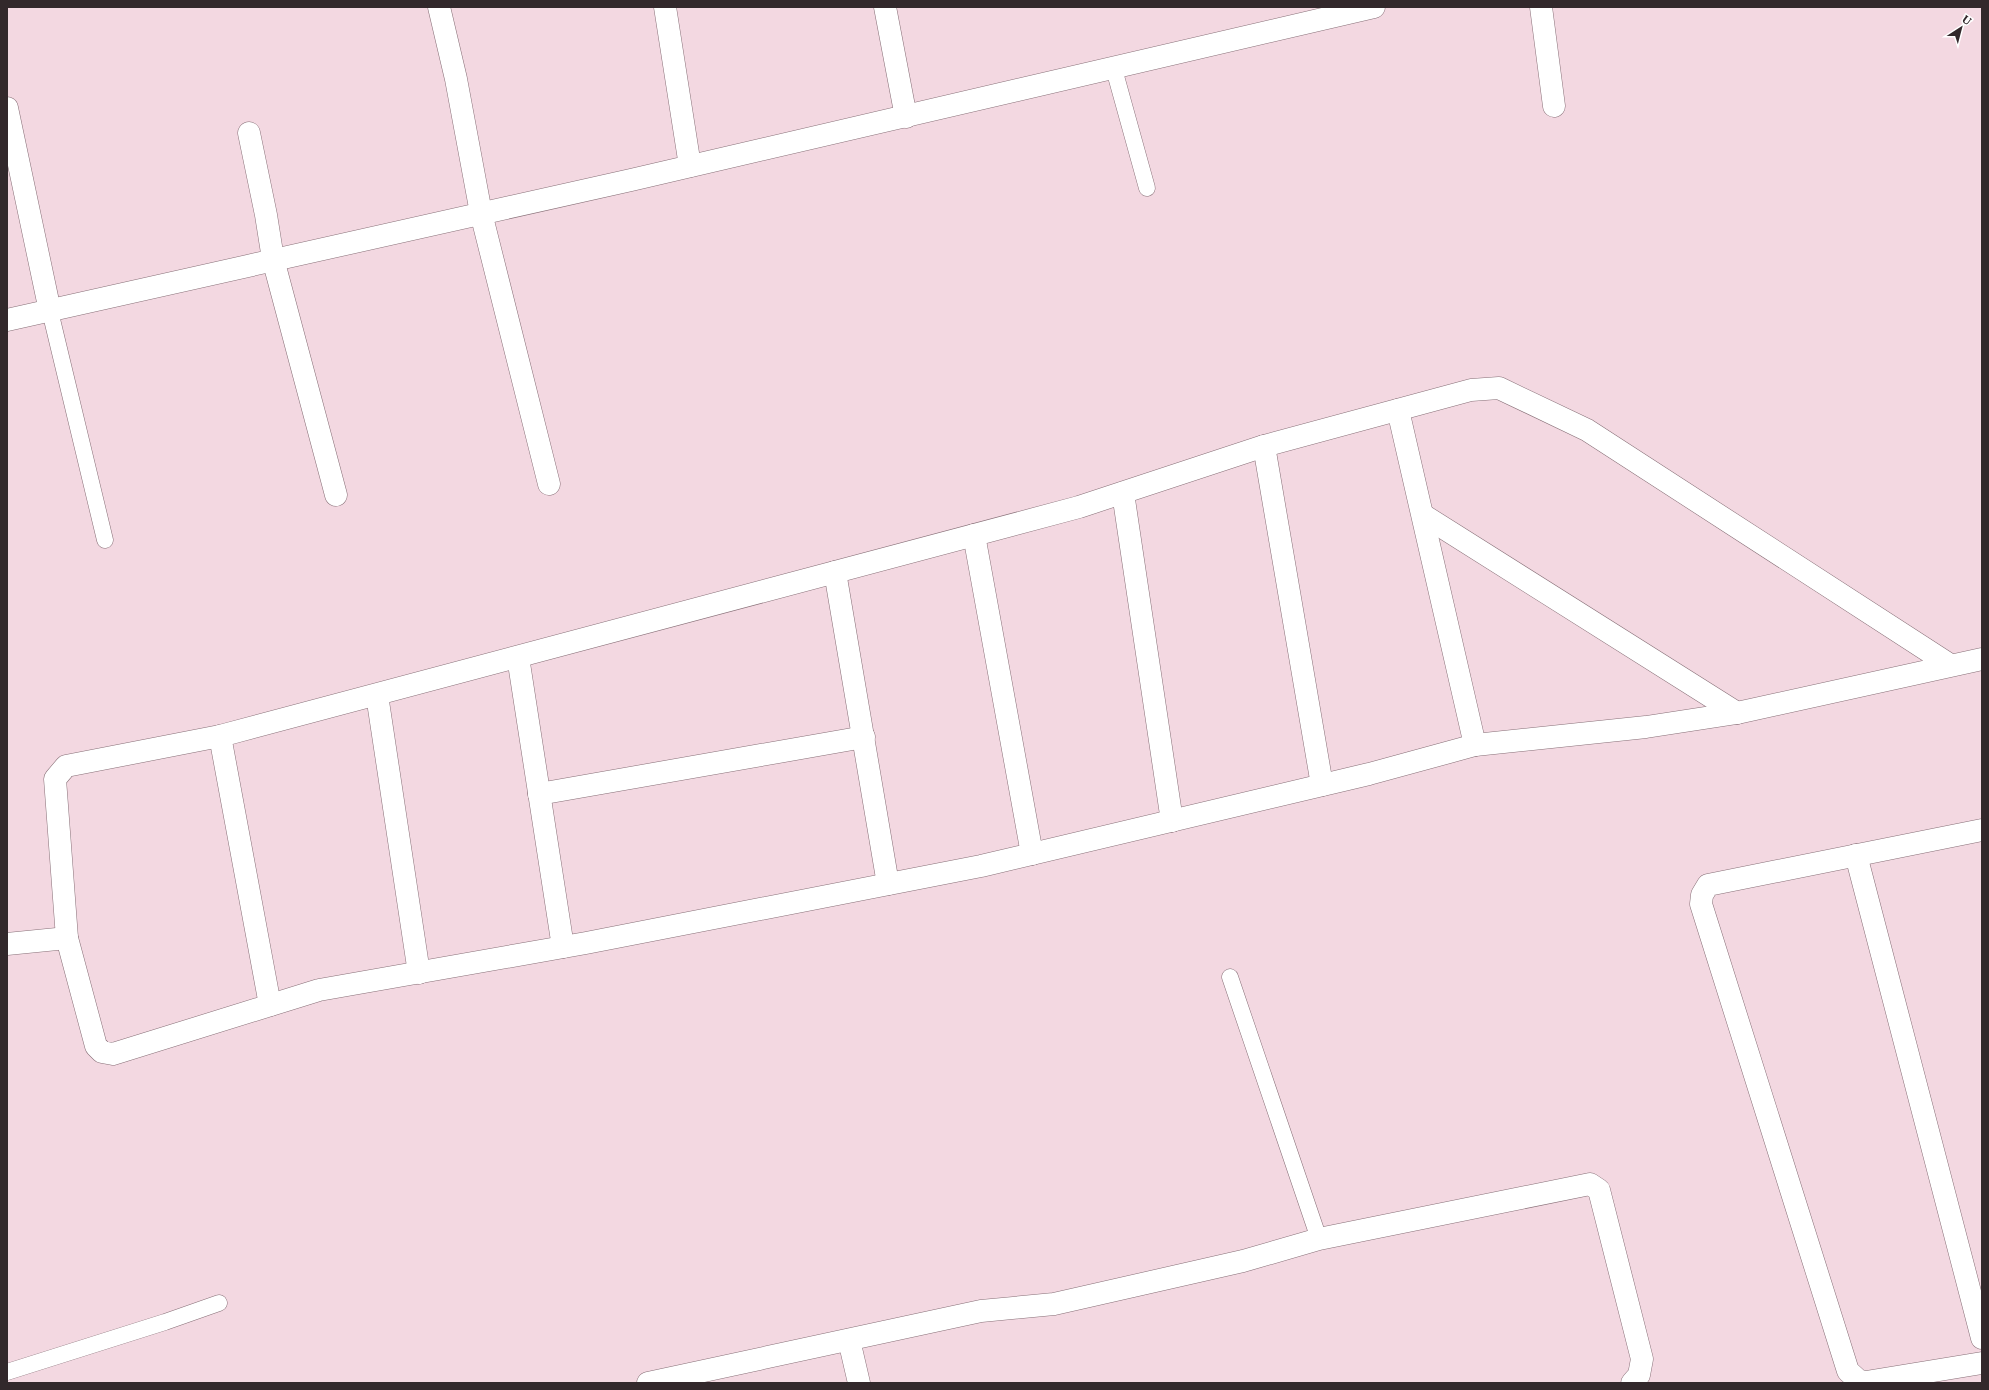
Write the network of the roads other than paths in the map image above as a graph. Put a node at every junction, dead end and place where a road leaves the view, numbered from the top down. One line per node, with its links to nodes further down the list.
1 (439, 7): 13 (street)
2 (665, 7): 11 (street)
3 (885, 7): 9 (street)
4 (1374, 7): 6 (street)
5 (1541, 7): 7 (street)
6 (1114, 69): 9 (street); 12 (lane)
7 (1554, 106)
8 (7, 108): 15 (street)
9 (906, 117): 11 (street)
10 (249, 133): 14 (street)
11 (690, 166): 13 (street)
12 (1147, 188)
13 (481, 213): 14 (street); 19 (street)
14 (273, 259): 15 (street); 21 (street)
15 (50, 311): 16 (street); 24 (lane)
16 (7, 320)
17 (1398, 410): 18 (street); 22 (street); 28 (street)
18 (1264, 446): 20 (street); 34 (street)
19 (549, 484)
20 (1123, 493): 23 (street); 36 (street)
21 (336, 495)
22 (1422, 515): 30 (street); 33 (street)
23 (974, 535): 25 (street); 38 (street)
24 (105, 540)
25 (835, 572): 26 (street); 32 (street)
26 (518, 656): 29 (street); 35 (street)
27 (1982, 660): 28 (street)
28 (1950, 665): 30 (street)
29 (377, 694): 31 (street); 44 (street)
30 (1737, 713): 33 (street)
31 (220, 736): 41 (street); 46 (street)
32 (864, 737): 35 (street); 40 (street)
33 (1474, 745): 34 (street)
34 (1322, 785): 36 (street)
35 (539, 794): 43 (street)
36 (1172, 821): 38 (street)
37 (1982, 830): 39 (street)
38 (1032, 854): 40 (street)
39 (1856, 855): 49 (street); 51 (street)
40 (888, 884): 43 (street)
41 (67, 938): 42 (street); 46 (street)
42 (7, 944)
43 (563, 947): 44 (street)
44 (419, 973): 46 (street)
45 (1230, 977): 47 (lane)
46 (270, 1005)
47 (1318, 1239): 50 (street); 55 (street)
48 (219, 1303): 52 (lane)
49 (1982, 1338)
50 (849, 1340): 53 (street); 54 (street)
51 (1982, 1364)
52 (7, 1372)
53 (648, 1383)
54 (859, 1383)
55 (1632, 1383)

